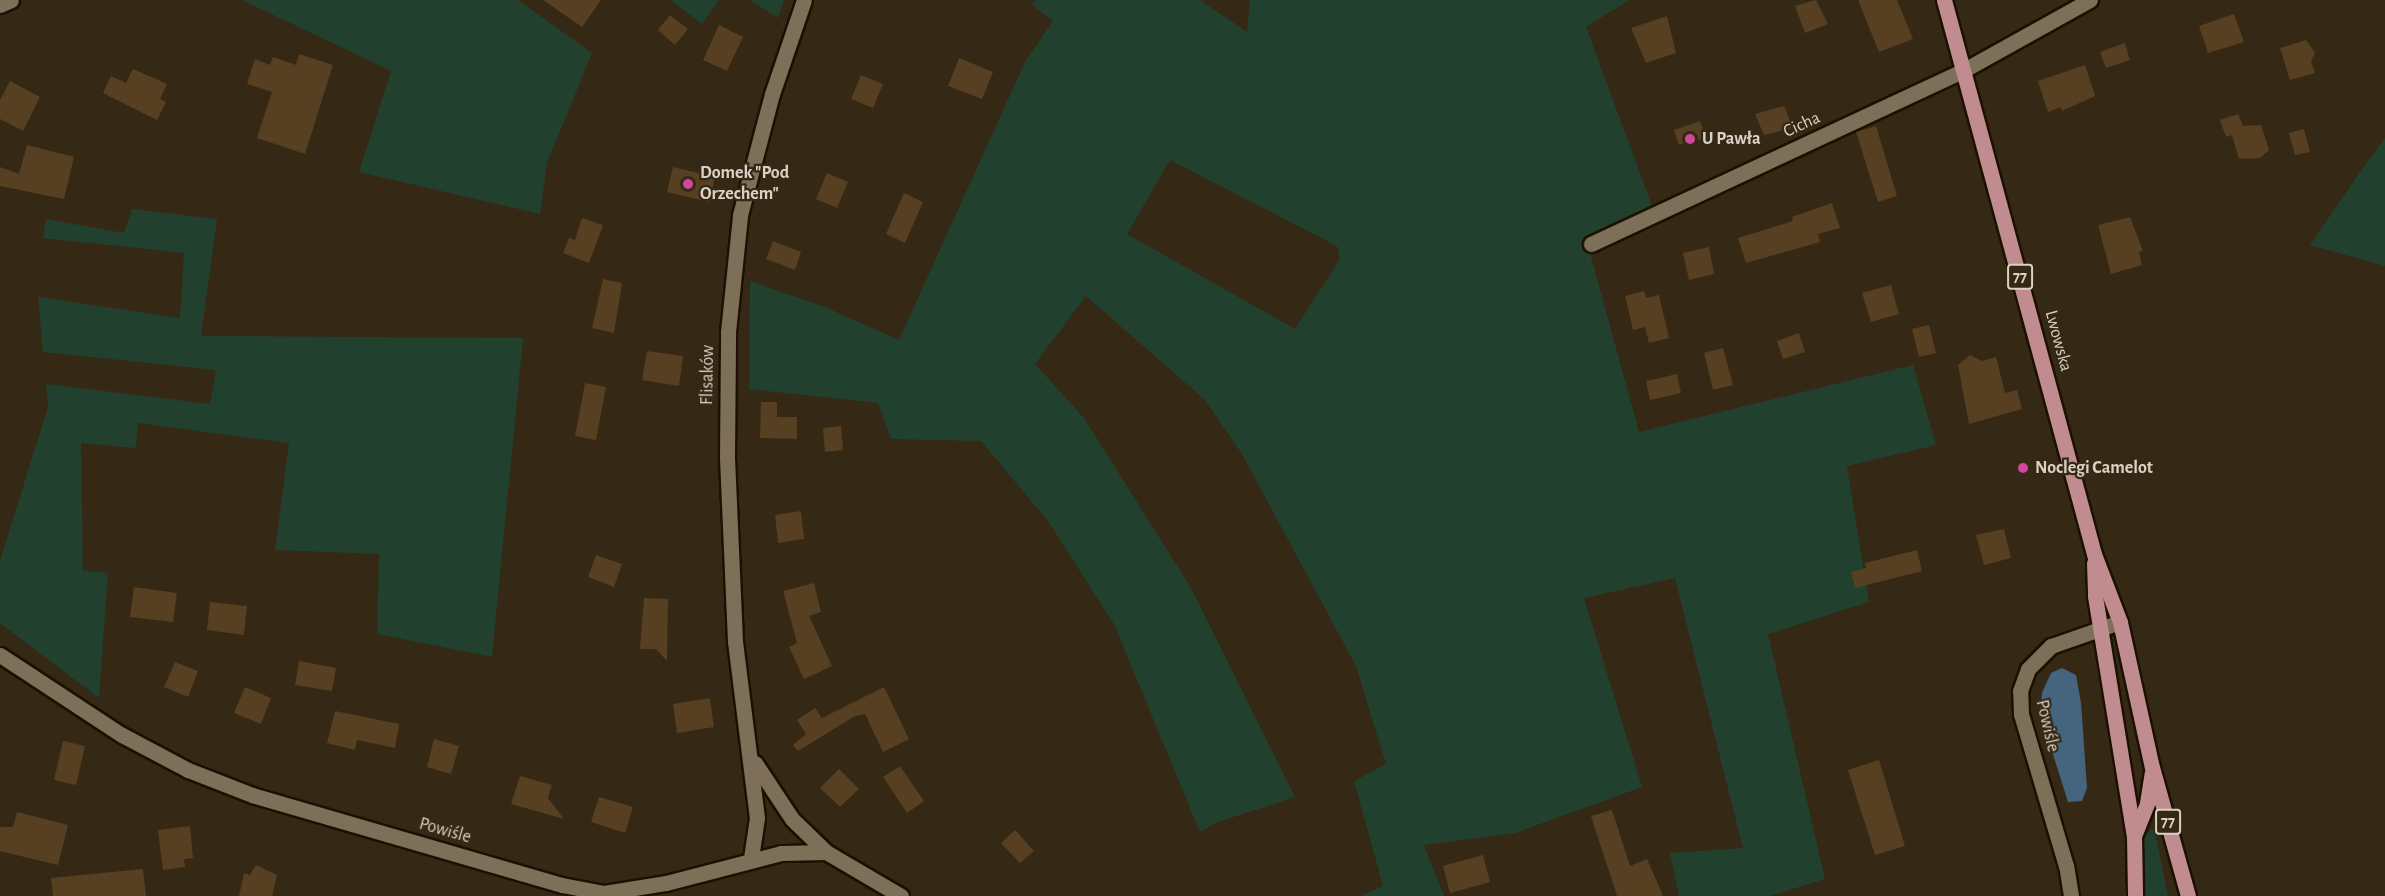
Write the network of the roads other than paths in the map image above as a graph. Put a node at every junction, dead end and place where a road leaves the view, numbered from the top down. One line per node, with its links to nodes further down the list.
1 (12, 0): 5 (street)
2 (804, 0): 12 (street, Flisaków)
3 (1944, 0): 6 (main road, Lwowska / 77)
4 (2090, 0): 6 (street, Cicha)
5 (0, 5)
6 (1964, 70): 7 (street, Cicha); 8 (main road, Lwowska / 77)
7 (1591, 244)
8 (2094, 554): 9 (main road, Lwowska / 77); 10 (main road, Lwowska / 77)
9 (2120, 621): 10 (street, Powiśle); 13 (main road, Lwowska / 77)
10 (2100, 628): 14 (main road, Lwowska / 77); 19 (street, Powiśle)
11 (0, 655): 17 (street, Powiśle)
12 (753, 759): 15 (street, Flisaków); 16 (street, Flisaków)
13 (2152, 767): 14 (main road, Lwowska / 77); 21 (main road, Lwowska / 77)
14 (2134, 836): 20 (main road, Lwowska / 77)
15 (826, 852): 16 (street, Powiśle); 18 (street)
16 (751, 858): 17 (street, Powiśle)
17 (607, 894)
18 (901, 896)
19 (2071, 896)
20 (2134, 896)
21 (2188, 896)

